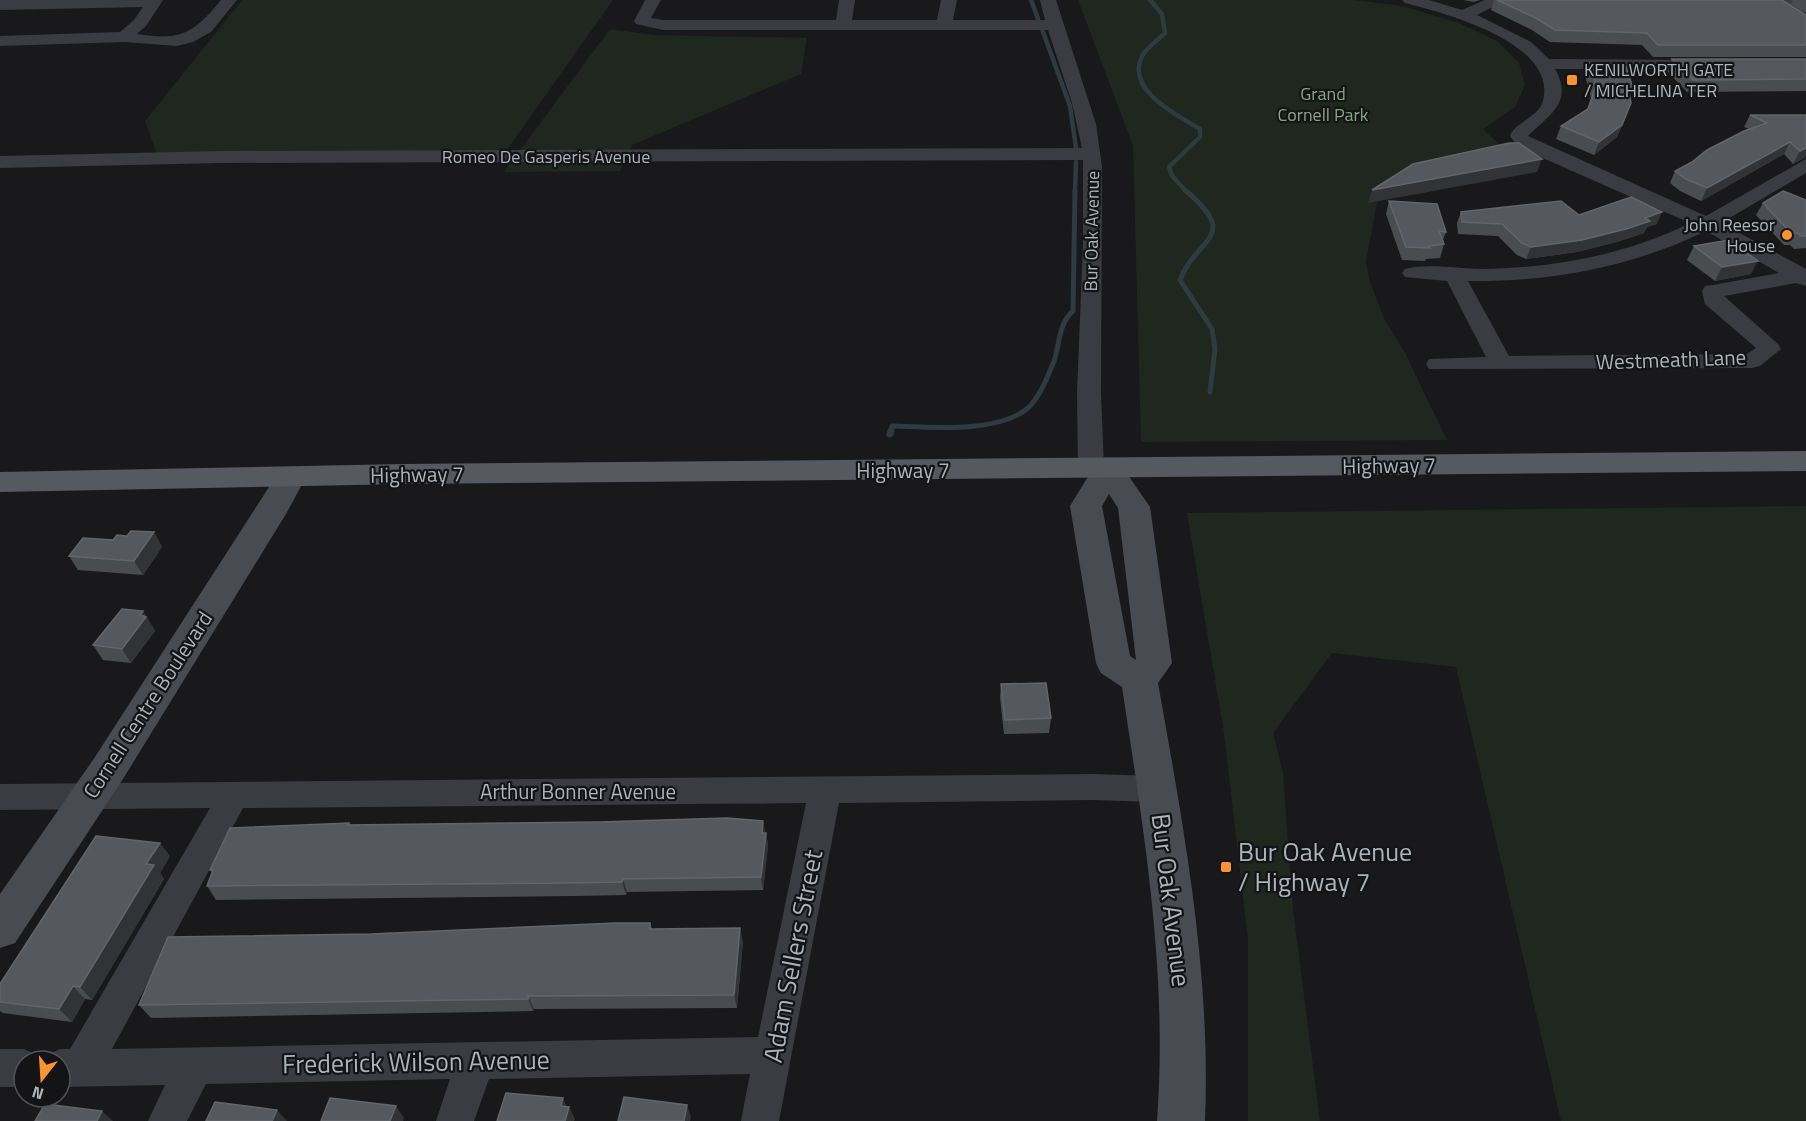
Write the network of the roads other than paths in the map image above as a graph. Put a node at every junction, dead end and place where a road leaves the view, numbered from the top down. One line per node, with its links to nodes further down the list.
1 (229, 0): 18 (street)
2 (653, 0): 16 (street)
3 (847, 0): 16 (street)
4 (949, 0): 15 (street)
5 (1048, 0): 17 (street, Bur Oak Avenue)
6 (1410, 0): 13 (street)
7 (1498, 0): 13 (street)
8 (1770, 0): 14 (street)
9 (1789, 0): 14 (street)
10 (155, 1): 11 (street); 18 (street)
11 (72, 2): 12 (street)
12 (0, 5)
13 (1464, 15): 20 (street)
14 (1801, 19)
15 (944, 24): 16 (street); 17 (street)
16 (843, 25)
17 (1053, 25): 22 (street, Bur Oak Avenue)
18 (124, 38): 19 (street)
19 (0, 42)
20 (1545, 64): 21 (street); 25 (street)
21 (1727, 64)
22 (1091, 154): 23 (street, Romeo De Gasperis Avenue); 32 (street, Bur Oak Avenue)
23 (0, 162)
24 (1806, 165): 25 (street)
25 (1706, 223): 27 (street); 28 (street)
26 (1412, 273): 27 (street)
27 (1455, 276): 29 (street)
28 (1804, 279): 29 (street, Westmeath Lane)
29 (1501, 363): 30 (street, Westmeath Lane)
30 (1437, 364)
31 (1806, 461): 32 (main road, Highway 7)
32 (1100, 469): 33 (main road, Highway 7); 35 (street); 35 (street)
33 (291, 477): 34 (main road, Highway 7); 40 (street, Cornell Centre Boulevard)
34 (0, 482)
35 (1139, 680): 36 (street, Bur Oak Avenue)
36 (1156, 789): 37 (street, Arthur Bonner Avenue); 50 (street, Bur Oak Avenue)
37 (825, 790): 38 (street, Arthur Bonner Avenue); 42 (street, Adam Sellers Street)
38 (234, 795): 40 (street, Arthur Bonner Avenue); 44 (street)
39 (0, 797): 40 (street, Arthur Bonner Avenue)
40 (90, 797): 41 (street, Cornell Centre Boulevard)
41 (0, 929)
42 (773, 1055): 43 (street, Frederick Wilson Avenue); 49 (street, Adam Sellers Street)
43 (476, 1060): 45 (street, Frederick Wilson Avenue); 48 (street)
44 (72, 1065)
45 (195, 1066): 46 (street, Frederick Wilson Avenue); 47 (street)
46 (72, 1067)
47 (167, 1121)
48 (455, 1121)
49 (760, 1121)
50 (1181, 1121)

